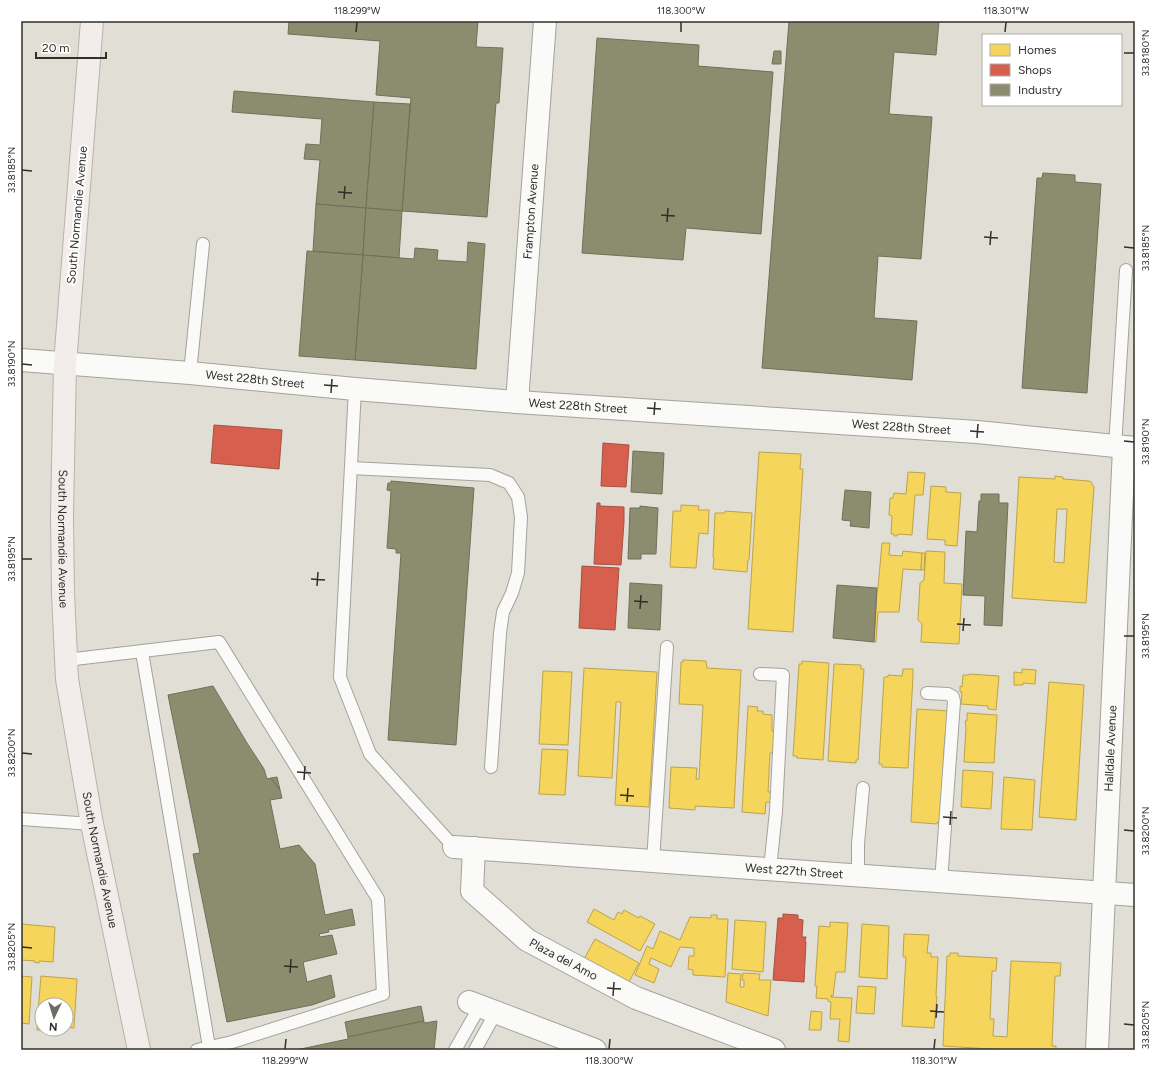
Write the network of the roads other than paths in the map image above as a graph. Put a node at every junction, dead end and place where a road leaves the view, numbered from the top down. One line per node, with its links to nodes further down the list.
1 (92, 21): 6 (main road, South Normandie Avenue)
2 (545, 21): 9 (street, Frampton Avenue)
3 (203, 244): 7 (lane)
4 (1126, 270): 10 (lane)
5 (21, 360): 6 (street, West 228th Street)
6 (65, 364): 7 (street, West 228th Street); 14 (main road, South Normandie Avenue)
7 (190, 373): 8 (street, West 228th Street)
8 (355, 389): 9 (street, West 228th Street); 11 (lane)
9 (517, 402): 10 (street, West 228th Street)
10 (1125, 447): 26 (street, Halldale Avenue)
11 (351, 468): 17 (lane); 21 (lane)
12 (668, 646): 22 (lane)
13 (142, 652): 14 (lane); 29 (lane); 29 (lane)
14 (66, 660): 20 (main road, South Normandie Avenue)
15 (760, 674): 23 (lane)
16 (927, 693): 25 (lane)
17 (491, 767)
18 (863, 788): 24 (lane)
19 (21, 819): 20 (lane)
20 (92, 824): 30 (main road, South Normandie Avenue)
21 (464, 848): 22 (street, West 227th Street); 34 (street, Plaza del Amo)
22 (653, 861): 23 (street, West 227th Street)
23 (770, 870): 24 (street, West 227th Street)
24 (858, 876): 25 (street, West 227th Street)
25 (941, 882): 26 (street, West 227th Street)
26 (1104, 893): 27 (street, West 227th Street); 35 (street, Halldale Avenue)
27 (1135, 895)
28 (482, 1006): 31 (lane); 32 (lane); 33 (street)
29 (203, 1049)
30 (139, 1050)
31 (455, 1050)
32 (475, 1050)
33 (595, 1050)
34 (774, 1050)
35 (1097, 1050)

